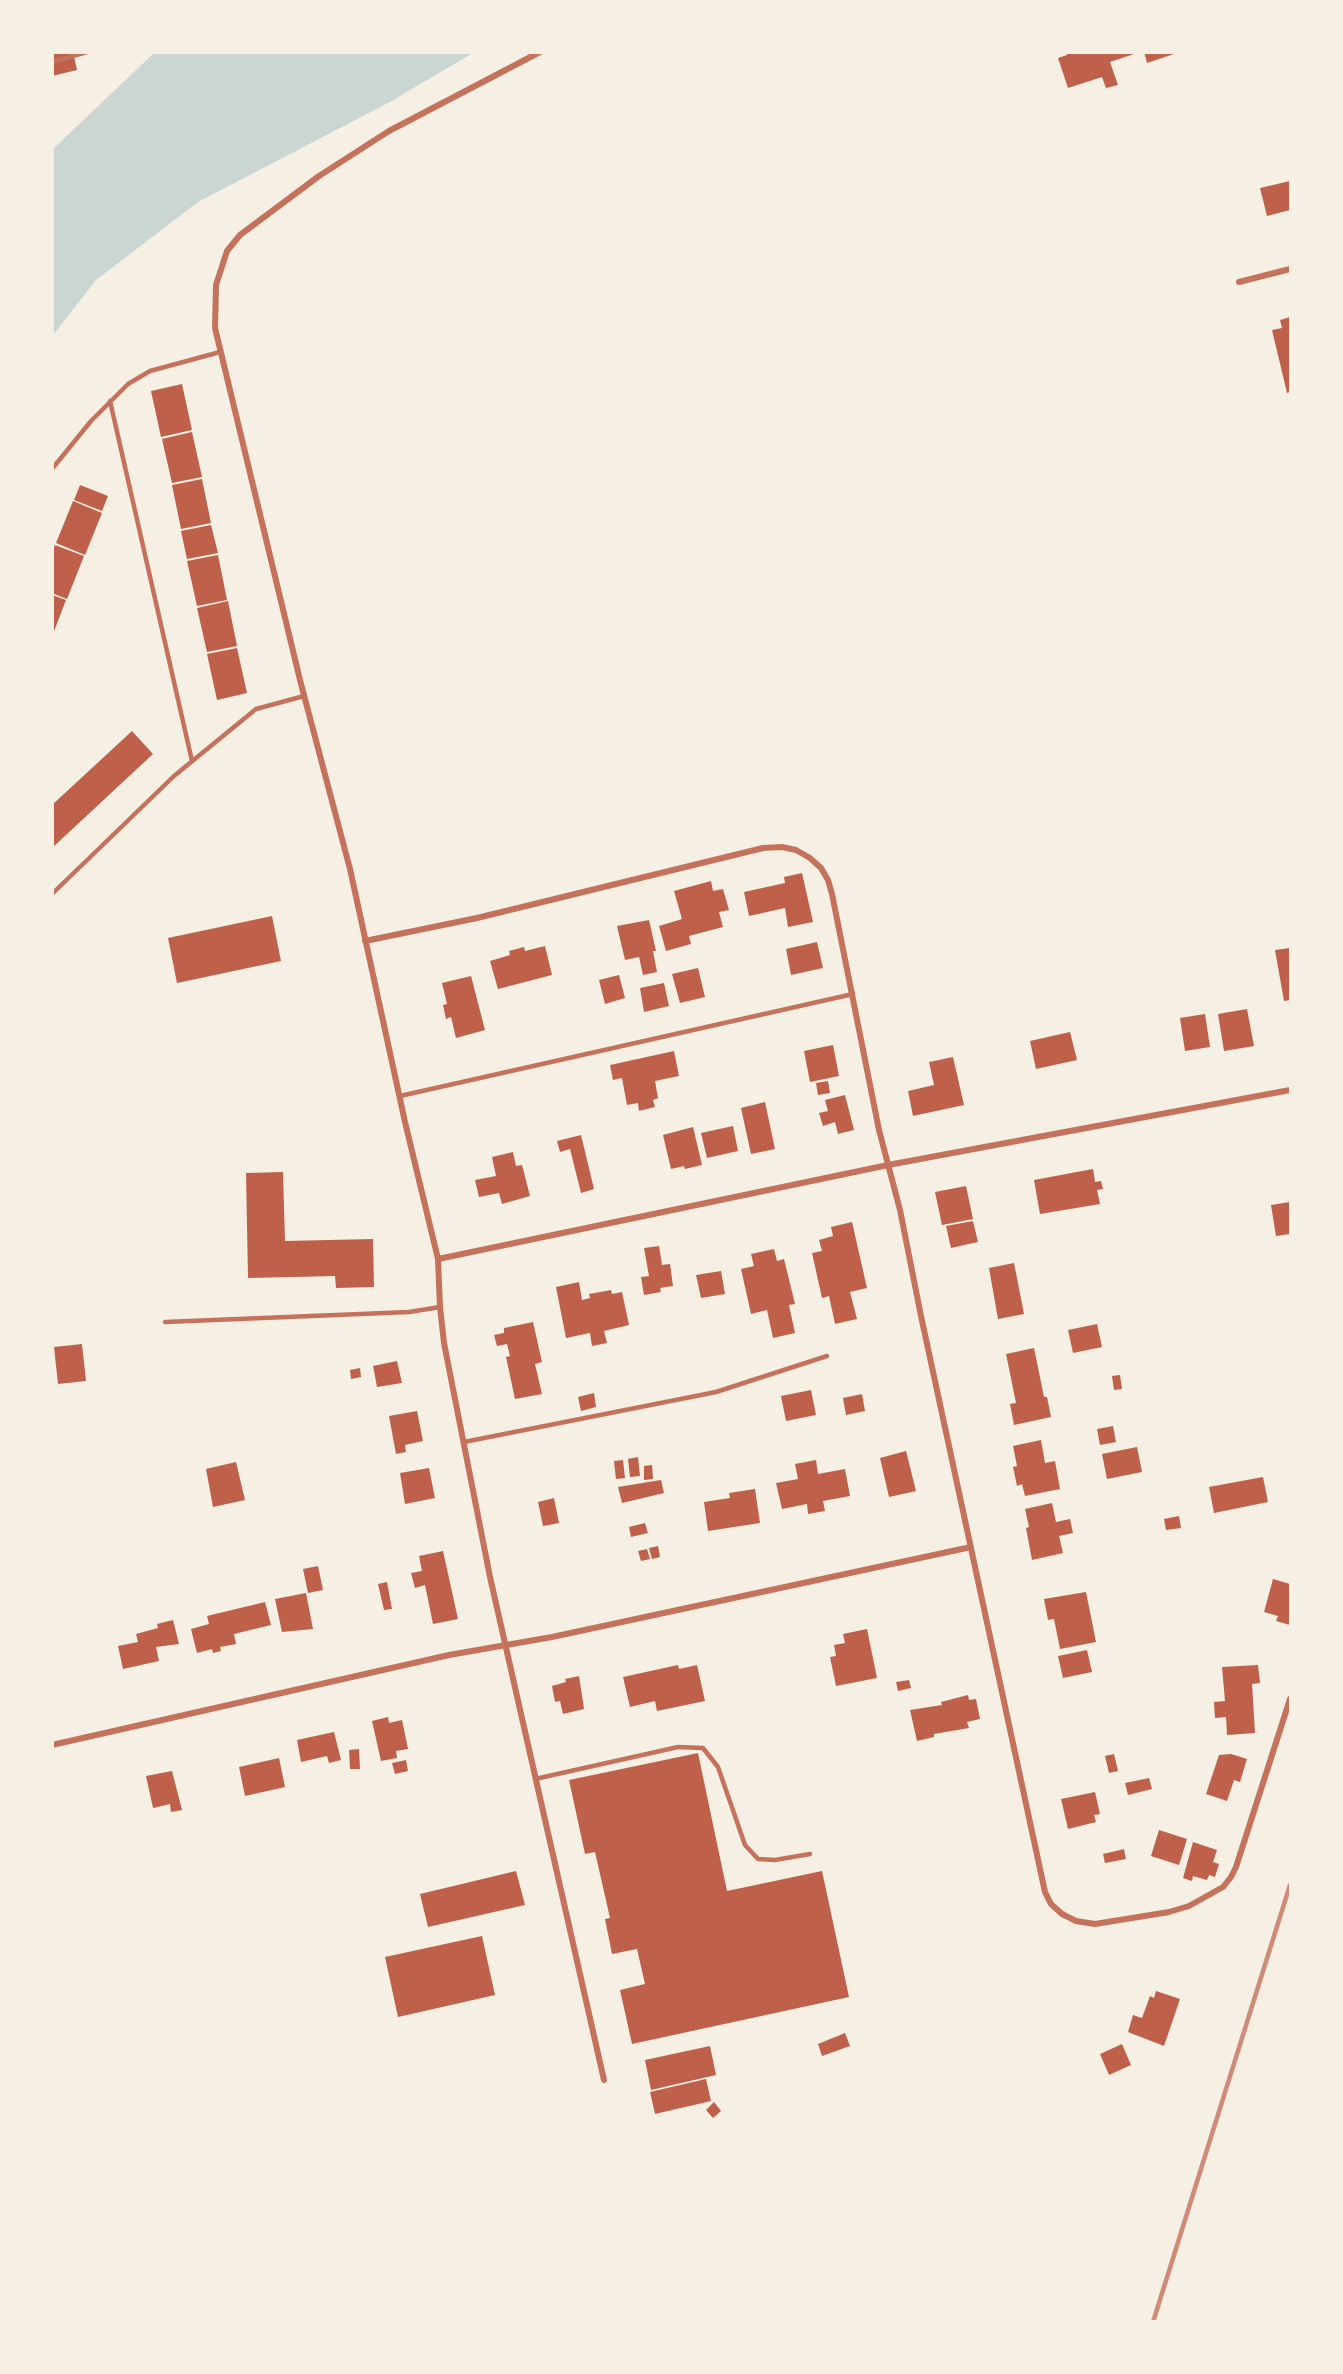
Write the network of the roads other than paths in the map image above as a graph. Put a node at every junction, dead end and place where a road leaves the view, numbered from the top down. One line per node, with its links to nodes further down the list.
1 (87, 52): 3 (lane)
2 (540, 52): 6 (street)
3 (52, 62)
4 (1290, 269): 5 (street)
5 (1239, 282)
6 (220, 351): 7 (lane); 9 (street)
7 (110, 401): 8 (lane); 10 (lane)
8 (52, 469)
9 (304, 696): 10 (lane); 12 (street)
10 (192, 761): 11 (lane)
11 (52, 894)
12 (365, 941): 13 (street); 15 (street)
13 (853, 994): 15 (lane); 16 (street)
14 (1290, 1090): 16 (street)
15 (400, 1096): 17 (street)
16 (888, 1165): 17 (street); 22 (street)
17 (438, 1259): 18 (street)
18 (440, 1307): 19 (lane); 21 (street)
19 (165, 1322)
20 (827, 1356): 21 (lane)
21 (464, 1442): 23 (street)
22 (971, 1546): 23 (street); 24 (street)
23 (505, 1645): 25 (street); 26 (street)
24 (1290, 1699)
25 (52, 1745)
26 (535, 1779): 27 (lane); 28 (street)
27 (810, 1854)
28 (604, 2080)

